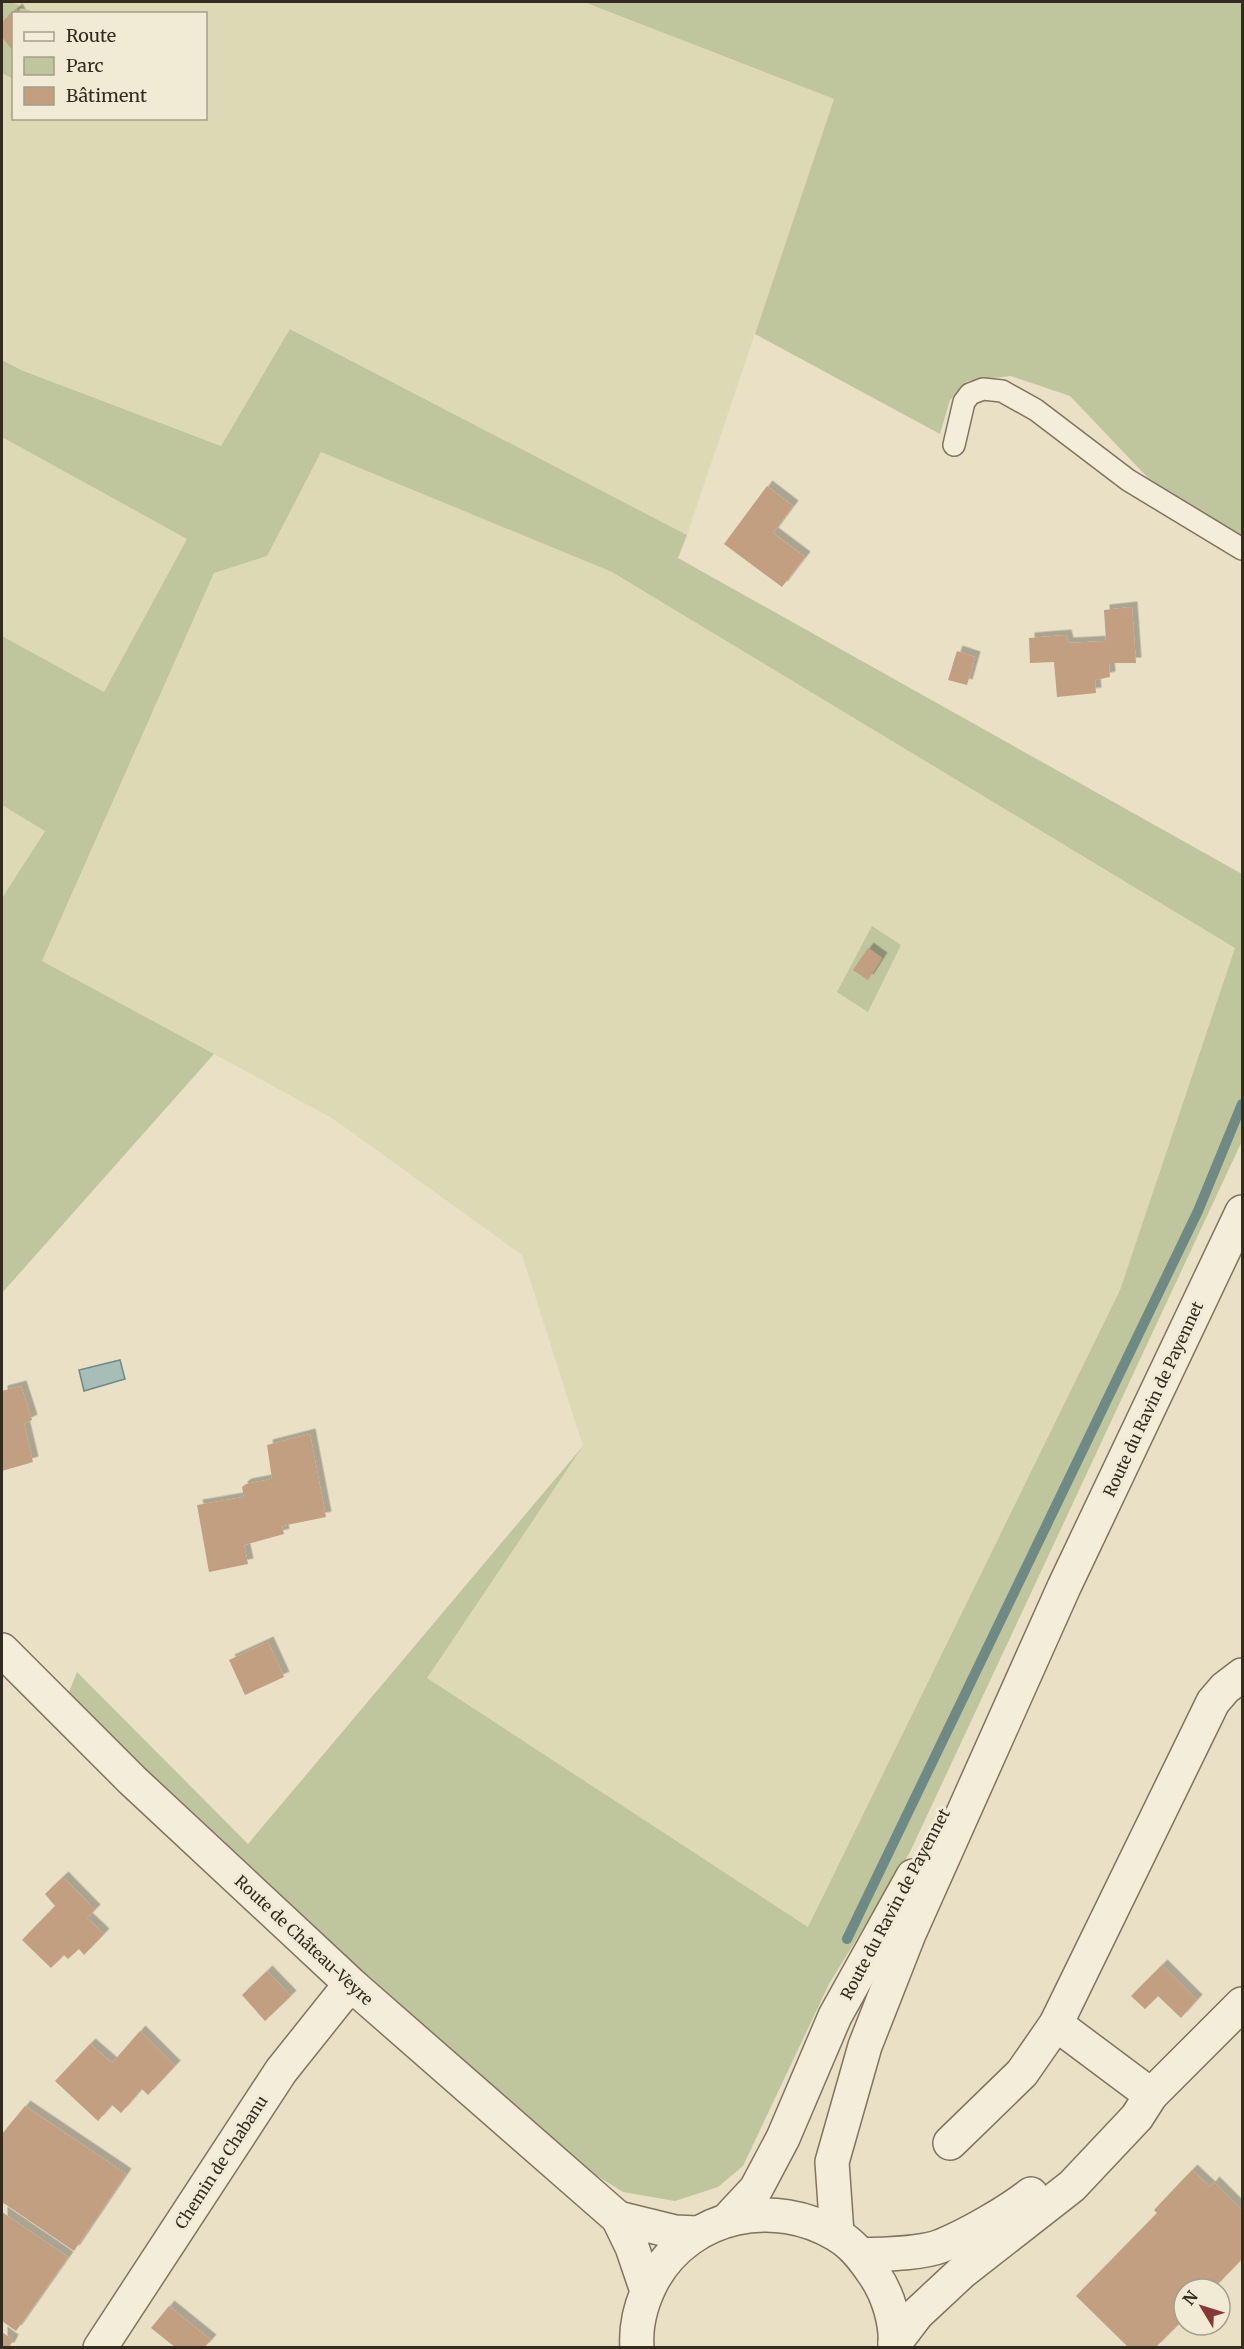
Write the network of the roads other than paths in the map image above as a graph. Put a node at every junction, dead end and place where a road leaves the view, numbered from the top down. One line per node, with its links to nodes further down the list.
1 (954, 445): 2 (lane)
2 (1242, 549)
3 (1242, 1212): 4 (street, Route du Ravin de Payennet)
4 (1064, 1587): 13 (street, Route du Ravin de Payennet); 15 (street, Route du Ravin de Payennet)
5 (2, 1650): 7 (street, Route de Château-Veyre)
6 (1242, 1675): 9 (street)
7 (354, 1987): 12 (street, Route de Château-Veyre); 20 (street, Chemin de Chabanu)
8 (1242, 2004): 10 (street)
9 (1056, 2024): 10 (street); 11 (street)
10 (1144, 2106): 16 (street); 19 (street)
11 (950, 2143)
12 (618, 2218): 14 (street, Route de Château-Veyre); 17 (street, Route de Château-Veyre)
13 (728, 2219): 14 (street); 15 (street)
14 (697, 2233): 17 (street)
15 (837, 2234): 16 (street)
16 (861, 2255): 19 (street)
17 (647, 2291): 18 (street)
18 (632, 2343)
19 (895, 2345)
20 (100, 2348)

